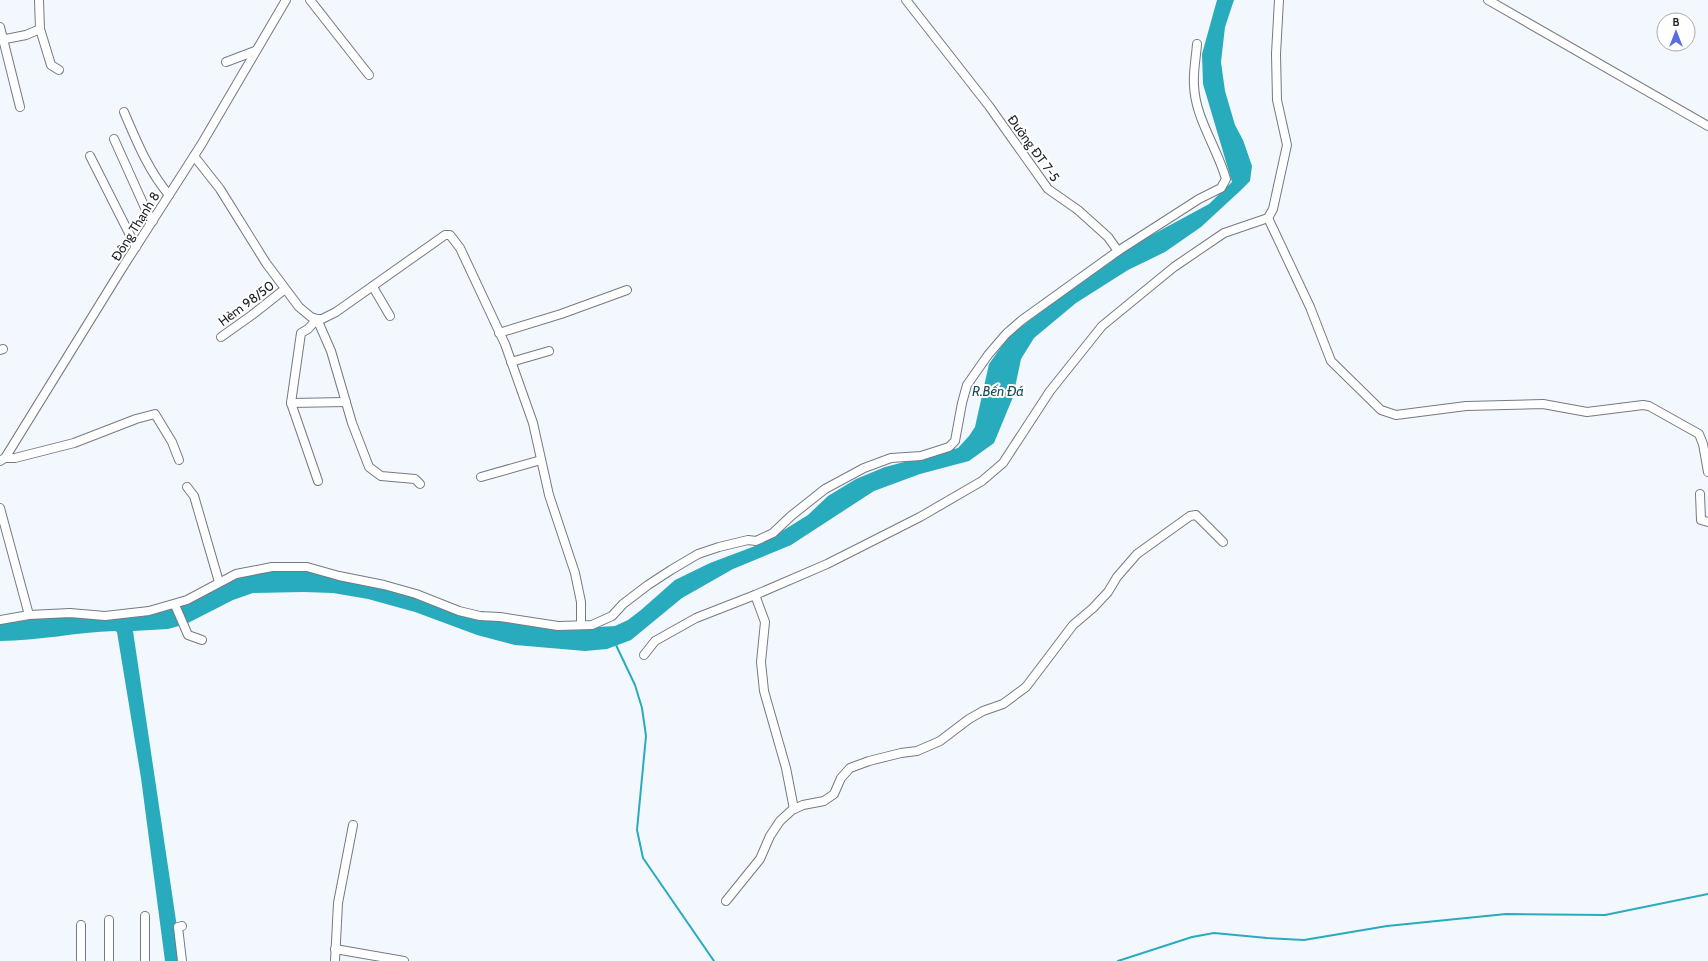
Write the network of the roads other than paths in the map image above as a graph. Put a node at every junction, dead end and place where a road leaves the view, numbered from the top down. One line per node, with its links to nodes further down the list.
1 (39, 0): 8 (street)
2 (286, 0): 11 (street, Đông Thạnh 8)
3 (310, 0): 14 (street)
4 (906, 0): 25 (street, Đường ĐT 7-5)
5 (1279, 0): 22 (street)
6 (1488, 0): 17 (street)
7 (0, 27): 9 (street)
8 (40, 29): 9 (street); 13 (street)
9 (1, 39): 15 (street)
10 (1197, 44): 25 (street)
11 (255, 51): 12 (street); 20 (street, Đông Thạnh 8)
12 (226, 62)
13 (59, 70)
14 (368, 76)
15 (20, 107)
16 (124, 112): 21 (street)
17 (1708, 126)
18 (114, 139): 23 (street)
19 (90, 156): 24 (street)
20 (194, 156): 21 (street, Đông Thạnh 8); 27 (street)
21 (169, 195): 23 (street, Đông Thạnh 8)
22 (1268, 218): 40 (street); 50 (street)
23 (152, 221): 24 (street, Đông Thạnh 8)
24 (136, 247): 37 (street, Đông Thạnh 8)
25 (1118, 251): 54 (street)
26 (373, 287): 29 (street); 30 (street); 31 (street)
27 (285, 289): 30 (street); 32 (street, Hẻm 98/50)
28 (627, 290): 31 (street)
29 (390, 316)
30 (317, 319): 35 (street); 36 (street)
31 (499, 333): 34 (street)
32 (222, 337)
33 (550, 351): 34 (street)
34 (511, 362): 39 (street)
35 (346, 402): 36 (street); 43 (street)
36 (291, 403): 42 (street)
37 (3, 459): 38 (street)
38 (179, 460)
39 (541, 460): 41 (street); 54 (street)
40 (1708, 472)
41 (481, 476)
42 (318, 481)
43 (420, 484)
44 (187, 487): 49 (street)
45 (1700, 494): 47 (street)
46 (0, 508): 52 (street)
47 (1708, 522)
48 (1223, 542): 57 (street)
49 (219, 582): 51 (street); 54 (street)
50 (756, 595): 56 (street); 57 (street)
51 (175, 605): 52 (street); 55 (street)
52 (29, 615): 53 (street)
53 (0, 620)
54 (581, 626)
55 (202, 640)
56 (644, 655)
57 (794, 809): 59 (street)
58 (353, 826): 64 (street)
59 (726, 901)
60 (145, 916): 67 (street)
61 (109, 920): 66 (street)
62 (81, 925): 65 (street)
63 (182, 926): 68 (street)
64 (335, 949): 69 (street); 70 (street)
65 (81, 961)
66 (109, 961)
67 (145, 961)
68 (182, 961)
69 (335, 961)
70 (404, 961)

